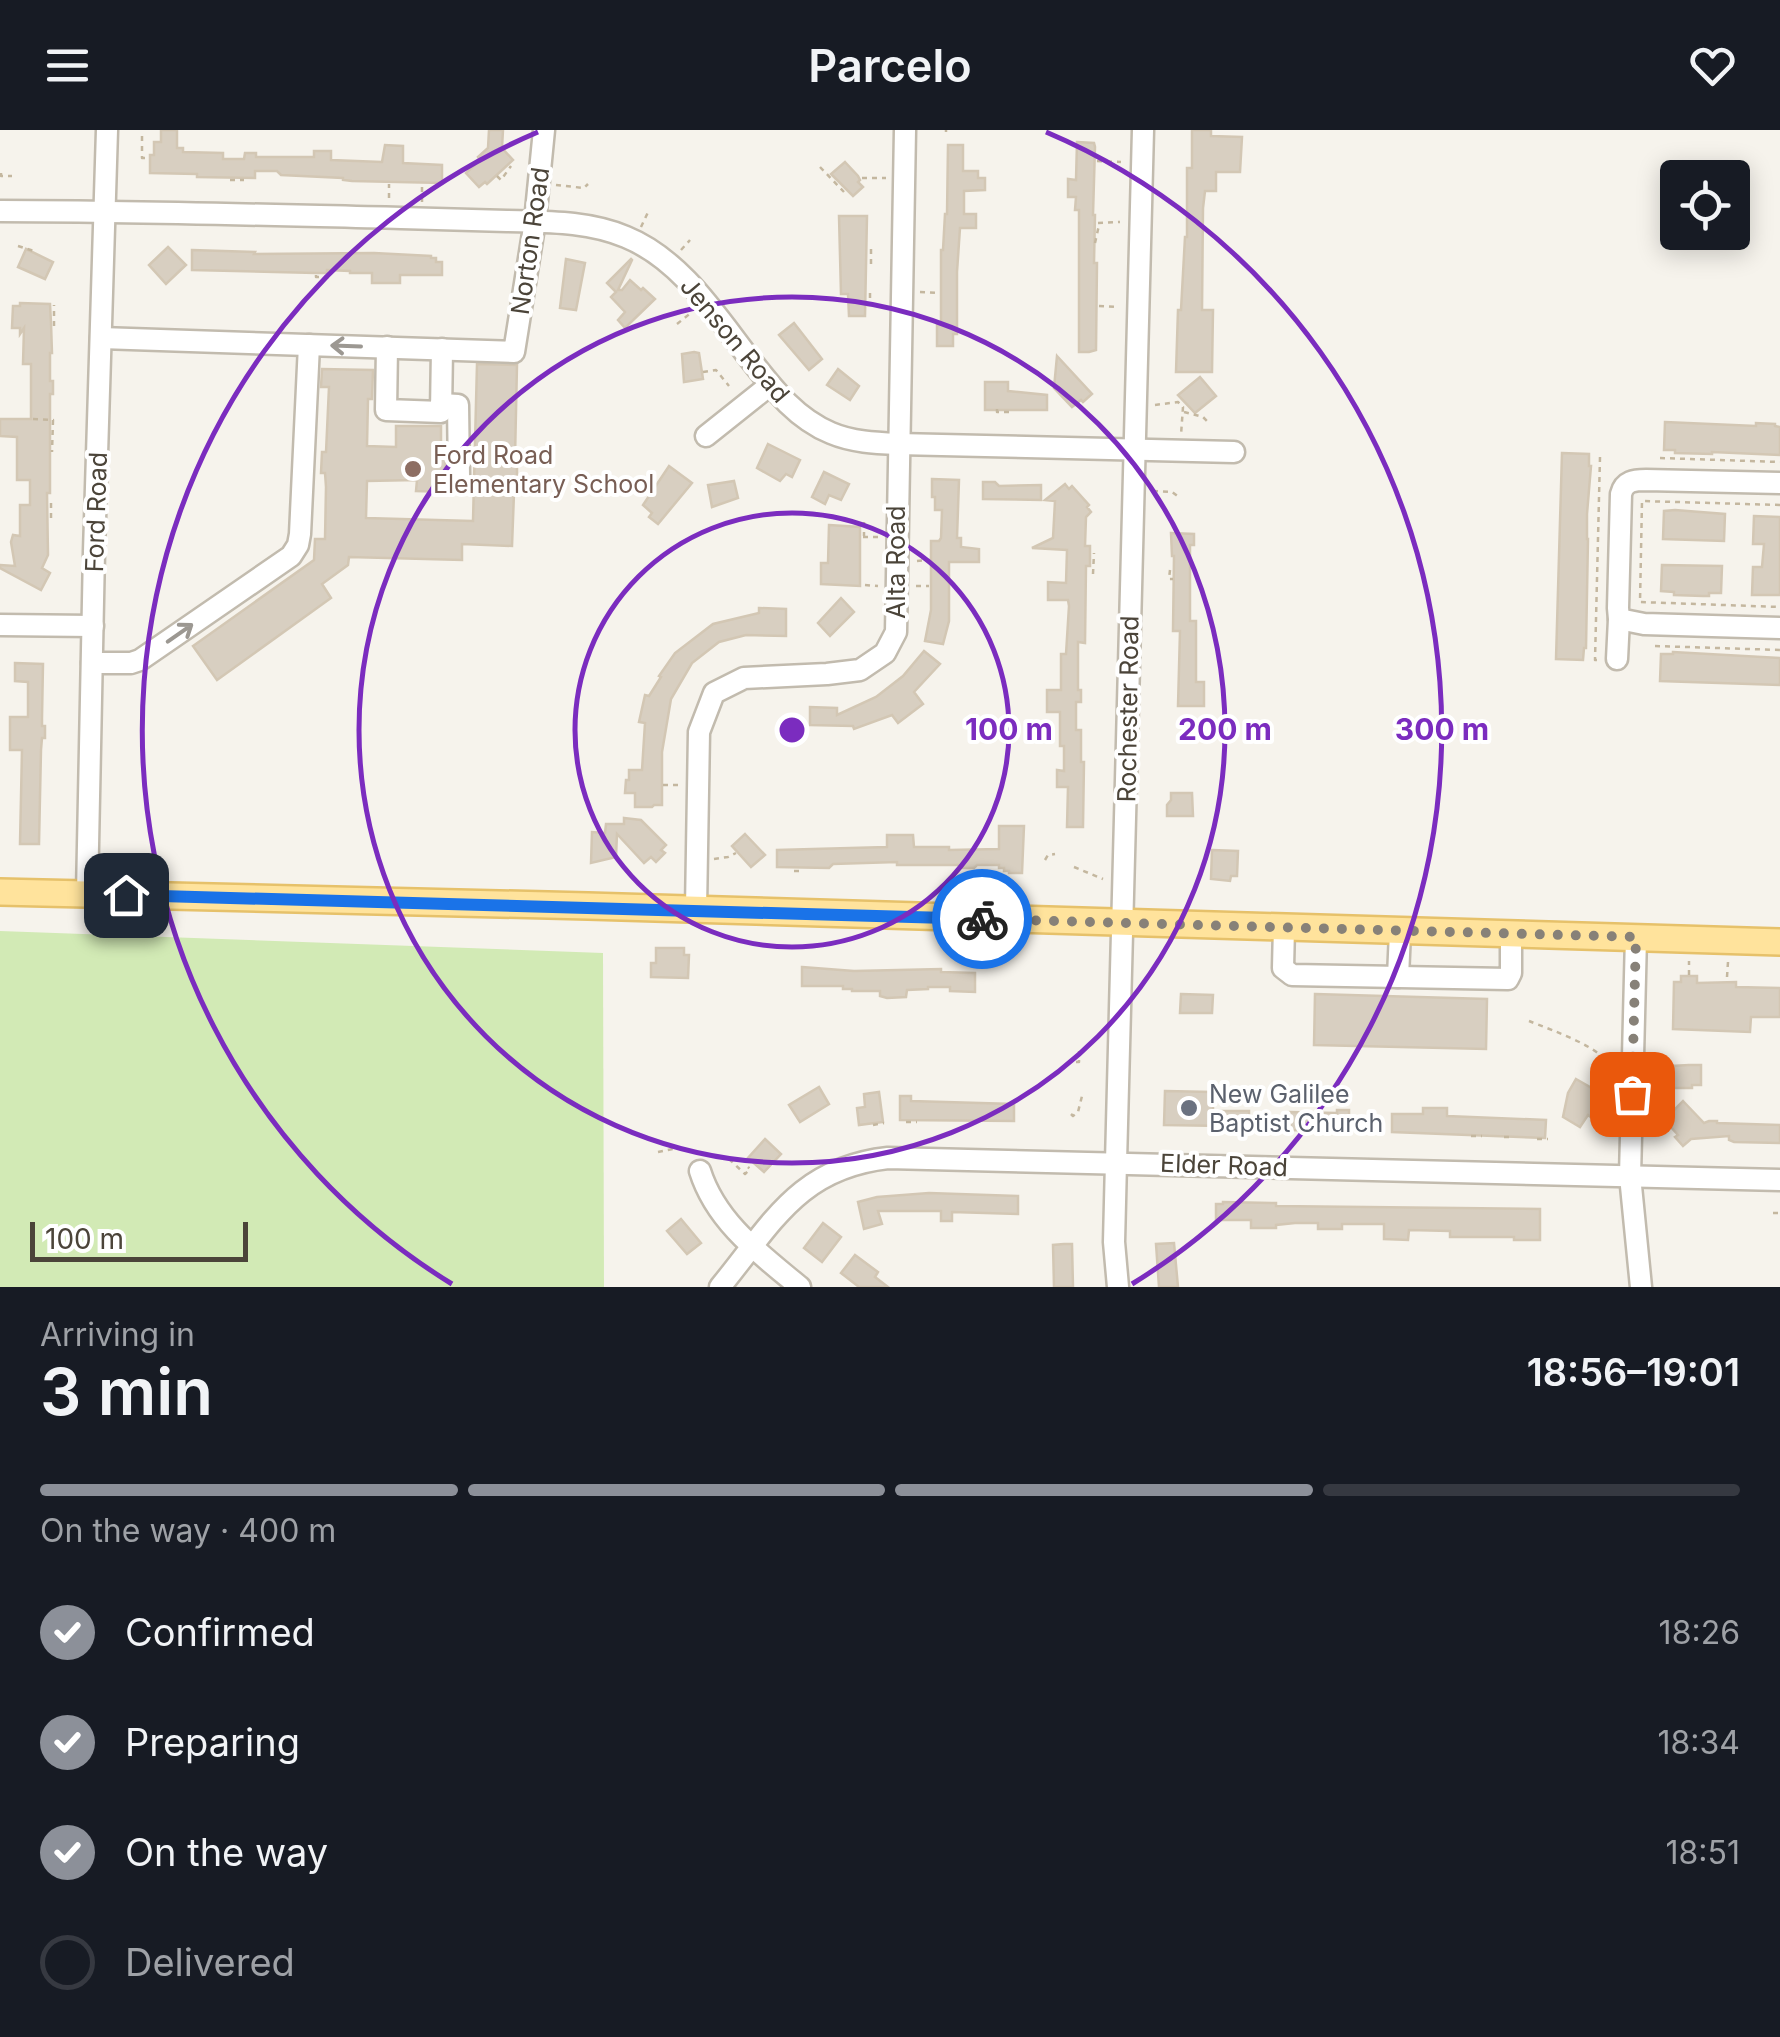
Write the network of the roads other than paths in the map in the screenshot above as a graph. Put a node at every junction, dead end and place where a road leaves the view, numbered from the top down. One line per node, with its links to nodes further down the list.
1 (108, 130): 6 (street, Ford Road)
2 (544, 130): 8 (street, Norton Road)
3 (892, 130): 4 (street)
4 (905, 130): 16 (street, Alta Road)
5 (1143, 130): 17 (street, Rochester Road)
6 (104, 211): 7 (street, Jenson Road); 8 (street, Jenson Road); 9 (street, Ford Road)
7 (0, 212)
8 (535, 221): 12 (street, Norton Road); 13 (street, Jenson Road)
9 (100, 338): 10 (street); 23 (street, Ford Road)
10 (309, 345): 11 (street, one-way to 10); 26 (street, one-way to 10)
11 (386, 348): 12 (street); 14 (street)
12 (442, 349): 14 (street)
13 (770, 386): 15 (street); 16 (street, Jenson Road)
14 (441, 404): 19 (street)
15 (706, 436)
16 (898, 444): 17 (street, Jenson Road); 29 (street, Alta Road)
17 (1134, 451): 18 (street, Jenson Road); 30 (street, Rochester Road)
18 (1234, 452)
19 (459, 476)
20 (1780, 484): 21 (street)
21 (1619, 619): 24 (street); 25 (street)
22 (0, 624): 23 (street)
23 (92, 626): 26 (street, Ford Road)
24 (1780, 628)
25 (1611, 660)
26 (92, 662): 28 (street, Ford Road)
27 (0, 892): 28 (main road)
28 (87, 894): 29 (main road)
29 (696, 909): 30 (main road)
30 (1123, 921): 31 (main road); 37 (street, Rochester Road)
31 (1284, 927): 32 (main road); 36 (street)
32 (1400, 932): 33 (main road); 36 (street)
33 (1511, 935): 34 (main road); 36 (street)
34 (1636, 937): 35 (main road); 39 (street)
35 (1780, 942)
36 (1398, 976)
37 (1116, 1162): 39 (street, Elder Road); 41 (street, Elder Road); 44 (street, Rochester Road)
38 (700, 1170): 41 (street)
39 (1630, 1176): 40 (street, Elder Road); 45 (street)
40 (1780, 1180)
41 (753, 1248): 42 (street, Elder Road); 43 (street)
42 (720, 1287)
43 (800, 1287)
44 (1118, 1287)
45 (1642, 1287)

